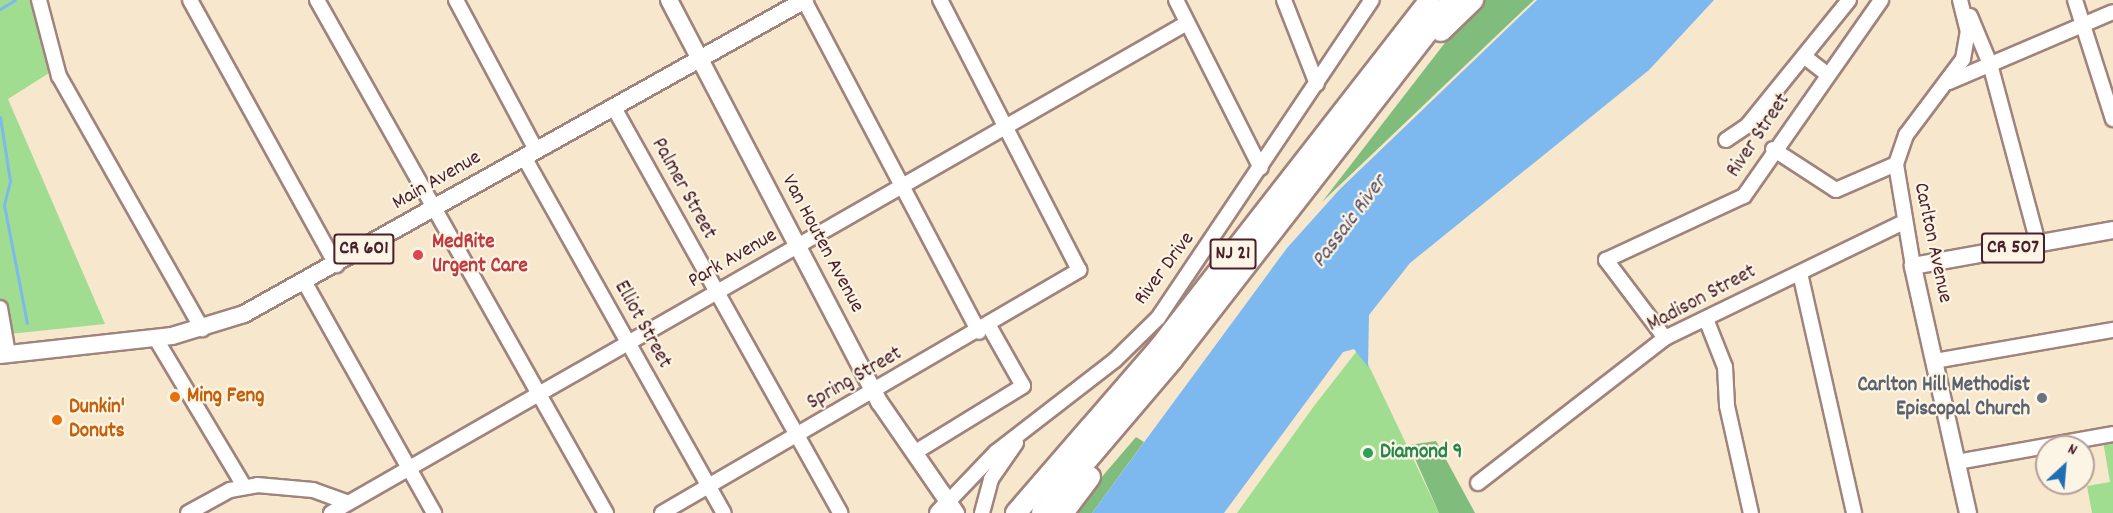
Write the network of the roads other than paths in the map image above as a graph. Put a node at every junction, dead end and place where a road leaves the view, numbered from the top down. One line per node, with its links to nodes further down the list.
1 (39, 0): 50 (street)
2 (190, 0): 42 (street)
3 (317, 0): 37 (street)
4 (457, 0): 33 (street, Elliot Street)
5 (669, 0): 21 (main road, Van Houten Avenue)
6 (804, 0): 21 (main road, Main Avenue / CR 601); 36 (street)
7 (940, 0): 30 (street)
8 (1176, 0): 19 (street)
9 (1284, 0): 27 (street)
10 (1372, 0): 27 (street, River Drive)
11 (1430, 0): 79 (highway, NJ 21)
12 (1452, 0): 25 (highway, NJ 21)
13 (1473, 0): 25 (highway)
14 (1849, 0): 22 (street)
15 (1881, 0): 24 (street, River Street)
16 (2075, 0): 20 (street)
17 (1961, 1): 23 (street); 26 (street, Carlton Avenue)
18 (2113, 12): 20 (street)
19 (1187, 23): 30 (street, Park Avenue); 35 (street)
20 (2086, 24): 23 (street); 29 (street)
21 (699, 57): 28 (main road, Main Avenue / CR 601); 41 (main road, Van Houten Avenue)
22 (1805, 57): 24 (street); 31 (street)
23 (1990, 64): 26 (street); 40 (street)
24 (1827, 74): 32 (street, River Street)
25 (1392, 79): 45 (highway, NJ 21)
26 (1947, 82): 34 (street, Carlton Avenue)
27 (1317, 84): 35 (street, River Drive)
28 (613, 106): 33 (main road, Main Avenue / CR 601); 47 (street, Palmer Street)
29 (2113, 119)
30 (1008, 126): 36 (street, Park Avenue); 51 (street, Spring Street)
31 (1726, 140)
32 (1773, 149): 34 (street); 53 (street, River Street)
33 (530, 153): 37 (main road, Main Avenue / CR 601); 55 (street, Elliot Street)
34 (1896, 164): 38 (street, Carlton Avenue)
35 (1262, 168): 60 (street, River Drive)
36 (903, 186): 41 (street, Park Avenue); 51 (street)
37 (436, 208): 42 (main road, Main Avenue / CR 601); 59 (street)
38 (1904, 222): 43 (street, Carlton Avenue); 44 (street, Madison Street)
39 (2113, 230): 40 (main road, CR 507)
40 (2038, 243): 43 (main road, CR 507)
41 (798, 246): 47 (street, Park Avenue); 58 (main road, Van Houten Avenue)
42 (336, 265): 46 (main road, Main Avenue / CR 601)
43 (1913, 266): 57 (main road, Carlton Avenue)
44 (1800, 273): 49 (street, Madison Street); 83 (street)
45 (1233, 282): 80 (highway, NJ 21); 81 (highway)
46 (305, 283): 50 (main road, Main Avenue / CR 601); 65 (street)
47 (717, 292): 55 (street, Park Avenue); 62 (street, Palmer Street)
48 (0, 308): 56 (street)
49 (1706, 319): 53 (street, Madison Street); 82 (street)
50 (202, 328): 54 (main road, Main Avenue / CR 601)
51 (984, 329): 58 (street, Spring Street); 63 (street)
52 (2113, 330): 57 (street)
53 (1665, 338): 66 (street, Madison Street)
54 (156, 339): 56 (main road, Main Avenue / CR 601); 67 (street)
55 (629, 343): 59 (street, Park Avenue); 68 (street, Elliot Street)
56 (4, 355)
57 (1935, 361): 64 (main road, Carlton Avenue)
58 (874, 392): 62 (street, Spring Street); 63 (main road, Van Houten Avenue)
59 (540, 394): 65 (street, Park Avenue); 74 (street)
60 (1031, 426): 70 (street, River Drive); 78 (street)
61 (2113, 434): 64 (street)
62 (797, 436): 68 (street, Spring Street); 77 (street, Palmer Street)
63 (914, 453): 70 (main road, Van Houten Avenue)
64 (1957, 462): 84 (main road, Carlton Avenue)
65 (409, 468): 69 (street, Park Avenue); 73 (street)
66 (1478, 483)
67 (244, 486): 69 (street); 71 (street)
68 (709, 486): 75 (street, Spring Street); 76 (street, Elliot Street)
69 (348, 503): 72 (street, Park Avenue)
70 (948, 509)
71 (188, 513)
72 (331, 513)
73 (434, 513)
74 (606, 513)
75 (662, 513)
76 (724, 513)
77 (840, 513)
78 (982, 513)
79 (1016, 513)
80 (1042, 513)
81 (1063, 513)
82 (1751, 513)
83 (1854, 513)
84 (1968, 513)

